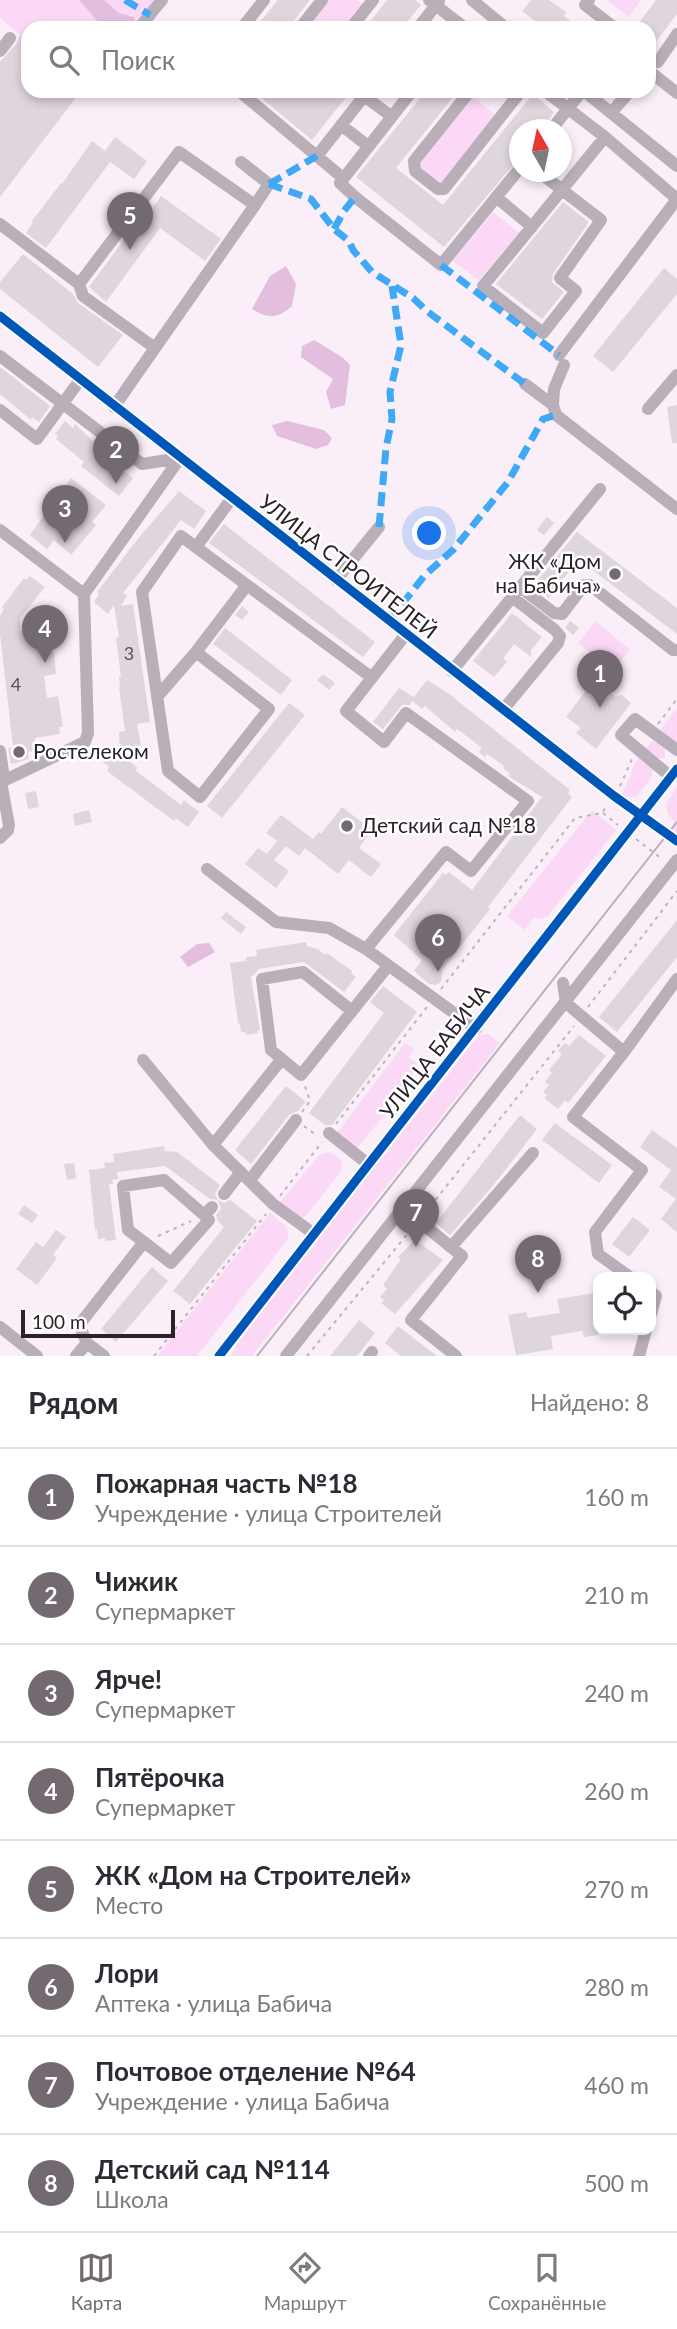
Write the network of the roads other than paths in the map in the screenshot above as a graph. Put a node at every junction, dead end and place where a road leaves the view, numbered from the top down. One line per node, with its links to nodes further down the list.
1 (162, 0): 8 (street)
2 (264, 0): 9 (street)
3 (322, 0): 10 (street)
4 (373, 0): 11 (street)
5 (472, 0): 14 (street)
6 (589, 0): 15 (street)
7 (435, 2): 12 (street); 13 (street)
8 (145, 21)
9 (248, 21)
10 (306, 21)
11 (356, 21)
12 (423, 21)
13 (457, 21)
14 (498, 21)
15 (606, 21)
16 (677, 34): 19 (street)
17 (10, 38): 18 (street)
18 (0, 51)
19 (656, 58)
20 (656, 70): 21 (street)
21 (677, 93)
22 (247, 98): 39 (street)
23 (362, 98): 36 (street)
24 (371, 98): 34 (street)
25 (406, 98): 34 (street)
26 (464, 98): 27 (street)
27 (516, 98)
28 (554, 98): 32 (street)
29 (577, 98): 32 (street)
30 (592, 98): 33 (street)
31 (624, 98): 33 (street)
32 (567, 109): 35 (street); 37 (street)
33 (611, 113): 41 (street)
34 (391, 116): 38 (street)
35 (559, 119)
36 (341, 125): 38 (street); 39 (street)
37 (605, 137): 45 (street); 47 (street)
38 (368, 146): 42 (street)
39 (317, 156): 42 (street)
40 (241, 162): 48 (street)
41 (677, 166)
42 (343, 178): 46 (street)
43 (509, 181): 46 (street)
44 (553, 182): 45 (street)
45 (562, 189): 50 (street); 50 (street)
46 (496, 197): 50 (street)
47 (677, 199): 59 (street)
48 (255, 205): 51 (street); 53 (street)
49 (0, 224): 51 (street)
50 (532, 227)
51 (79, 284): 53 (street)
52 (0, 316): 56 (street, УЛИЦА СТРОИТЕЛЕЙ)
53 (155, 348): 60 (street)
54 (0, 356): 58 (street)
55 (677, 374): 61 (street)
56 (80, 380): 58 (street); 60 (street, УЛИЦА СТРОИТЕЛЕЙ)
57 (526, 384): 59 (street)
58 (62, 404): 62 (street); 63 (street)
59 (552, 405): 66 (street)
60 (114, 407): 63 (street, УЛИЦА СТРОИТЕЛЕЙ)
61 (648, 409)
62 (0, 410)
63 (180, 458): 65 (street, УЛИЦА СТРОИТЕЛЕЙ); 73 (street)
64 (600, 489): 72 (street)
65 (232, 498): 69 (street); 70 (street, УЛИЦА СТРОИТЕЛЕЙ)
66 (677, 509)
67 (379, 527): 70 (street)
68 (0, 530): 73 (street)
69 (196, 547): 71 (street); 79 (street)
70 (336, 580): 74 (street, УЛИЦА СТРОИТЕЛЕЙ)
71 (247, 585): 76 (street); 78 (street)
72 (516, 592): 75 (street); 77 (street); 80 (street)
73 (84, 594): 84 (street)
74 (406, 634): 77 (street, УЛИЦА СТРОИТЕЛЕЙ); 78 (street)
75 (677, 650)
76 (196, 652): 79 (street); 79 (street)
77 (452, 670): 80 (street, УЛИЦА СТРОИТЕЛЕЙ)
78 (371, 677): 90 (street)
79 (157, 697)
80 (502, 710): 85 (street, УЛИЦА СТРОИТЕЛЕЙ)
81 (677, 750): 83 (street)
82 (0, 751): 84 (street)
83 (674, 773): 85 (street, УЛИЦА БАБИЧА)
84 (1, 782): 86 (street)
85 (641, 816): 87 (street, УЛИЦА СТРОИТЕЛЕЙ); 96 (street, УЛИЦА БАБИЧА)
86 (0, 838)
87 (677, 841)
88 (674, 864): 94 (street)
89 (207, 869): 90 (street)
90 (366, 949): 91 (street)
91 (388, 967): 95 (street); 96 (street)
92 (677, 979): 97 (street)
93 (563, 984): 94 (street)
94 (566, 1003): 97 (street); 107 (street)
95 (352, 1011): 99 (street); 99 (street)
96 (476, 1029): 104 (street, УЛИЦА БАБИЧА)
97 (624, 1052): 111 (street)
98 (144, 1060): 102 (street)
99 (281, 1060): 102 (street)
100 (296, 1120): 105 (street)
101 (330, 1133): 104 (street)
102 (213, 1145): 105 (street)
103 (533, 1153): 110 (street)
104 (368, 1164): 108 (street, УЛИЦА БАБИЧА)
105 (245, 1176): 106 (street); 108 (street)
106 (224, 1194)
107 (403, 1208): 110 (street); 119 (street)
108 (314, 1234): 118 (street, УЛИЦА БАБИЧА)
109 (144, 1242): 109 (street); 114 (street)
110 (451, 1247): 120 (street)
111 (623, 1272)
112 (0, 1327): 115 (street)
113 (645, 1335): 121 (street)
114 (88, 1343): 116 (street); 117 (street)
115 (37, 1356)
116 (76, 1356)
117 (104, 1356)
118 (219, 1356)
119 (286, 1356)
120 (456, 1356)
121 (639, 1356)

